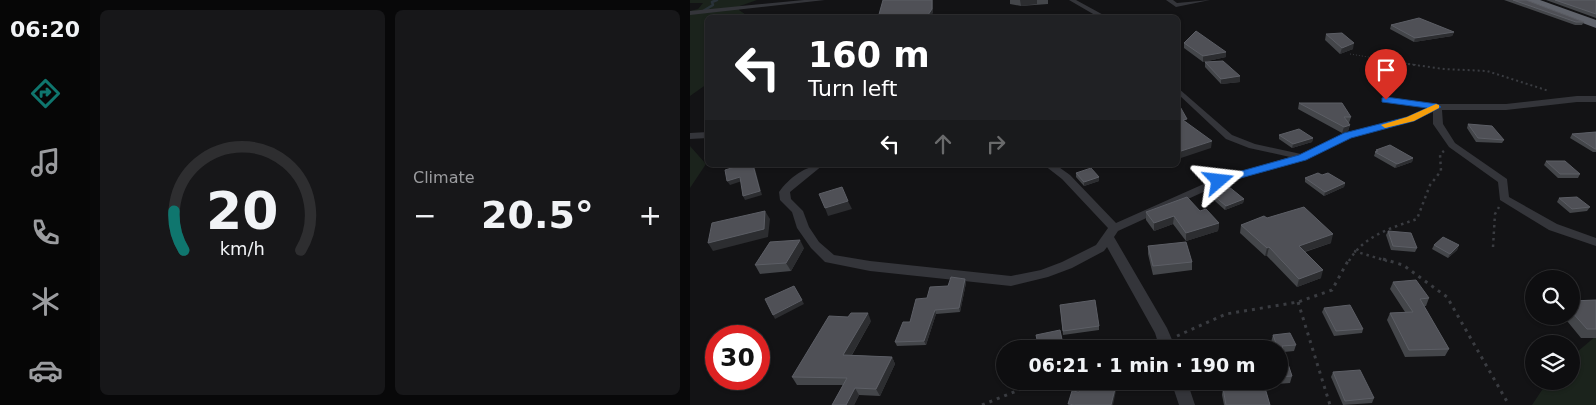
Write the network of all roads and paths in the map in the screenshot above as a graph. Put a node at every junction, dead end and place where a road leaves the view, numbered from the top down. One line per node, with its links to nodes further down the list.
1 (822, 0): 6 (street)
2 (1072, 0): 7 (street)
3 (1169, 0): 4 (street)
4 (1207, 0)
5 (1530, 0): 8 (highway)
6 (690, 13)
7 (1100, 15)
8 (1596, 24)
9 (1350, 54): 13 (path)
10 (1180, 92): 18 (street)
11 (1596, 99): 13 (street)
12 (1386, 100): 14 (lane)
13 (1574, 100): 14 (street)
14 (1437, 107): 17 (street); 18 (street)
15 (705, 135): 16 (street)
16 (690, 136)
17 (1452, 145): 21 (street); 25 (path)
18 (1302, 157): 22 (street)
19 (816, 167): 22 (street)
20 (1052, 167): 22 (street)
21 (1504, 198): 23 (street); 24 (path)
22 (1111, 232): 27 (street)
23 (1596, 242)
24 (1494, 247)
25 (1354, 251): 26 (path); 34 (path)
26 (1298, 302): 28 (path); 33 (path)
27 (1164, 340)
28 (1176, 340)
29 (1019, 390): 31 (path)
30 (1182, 390): 32 (street)
31 (982, 405)
32 (1187, 405)
33 (1330, 405)
34 (1509, 405)

